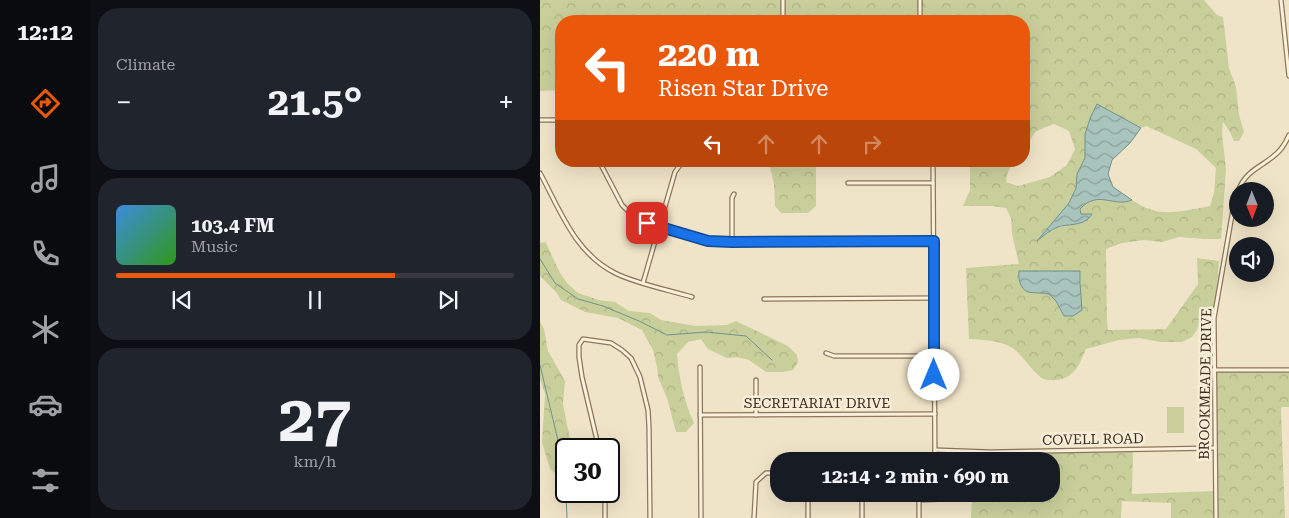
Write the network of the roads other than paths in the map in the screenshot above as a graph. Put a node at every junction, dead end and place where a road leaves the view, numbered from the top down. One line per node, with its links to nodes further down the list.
1 (783, 0): 4 (street)
2 (920, 0): 5 (street)
3 (1281, 0): 6 (street)
4 (783, 15)
5 (920, 15)
6 (1289, 76)
7 (540, 120): 8 (street)
8 (555, 120)
9 (1289, 135): 14 (street, BROOKMEADE DRIVE)
10 (602, 167): 18 (street)
11 (677, 167): 18 (street)
12 (933, 167): 15 (street)
13 (540, 173): 22 (street)
14 (1243, 182)
15 (933, 183): 16 (street); 20 (street)
16 (848, 184)
17 (734, 194): 21 (street)
18 (659, 227): 21 (street); 22 (street)
19 (1230, 228): 29 (street, BROOKMEADE DRIVE)
20 (934, 241): 21 (street); 24 (street)
21 (732, 242)
22 (643, 283): 23 (street)
23 (692, 296)
24 (934, 298): 25 (street); 27 (street)
25 (764, 299)
26 (826, 353): 27 (street)
27 (934, 356): 33 (street)
28 (700, 367): 34 (street)
29 (1214, 370): 30 (street); 36 (street, BROOKMEADE DRIVE)
30 (1289, 370)
31 (756, 380): 32 (street)
32 (756, 414): 33 (street, SECRETARIAT DRIVE); 34 (street, SECRETARIAT DRIVE)
33 (935, 414): 37 (street)
34 (700, 415): 45 (street)
35 (597, 438): 44 (street)
36 (1215, 448): 37 (street, COVELL ROAD); 50 (street, BROOKMEADE DRIVE)
37 (935, 450)
38 (770, 473): 46 (street)
39 (808, 502): 47 (street)
40 (862, 502): 48 (street)
41 (919, 502): 49 (street)
42 (605, 503): 43 (street)
43 (605, 518)
44 (650, 518)
45 (701, 518)
46 (754, 518)
47 (808, 518)
48 (862, 518)
49 (919, 518)
50 (1216, 518)

